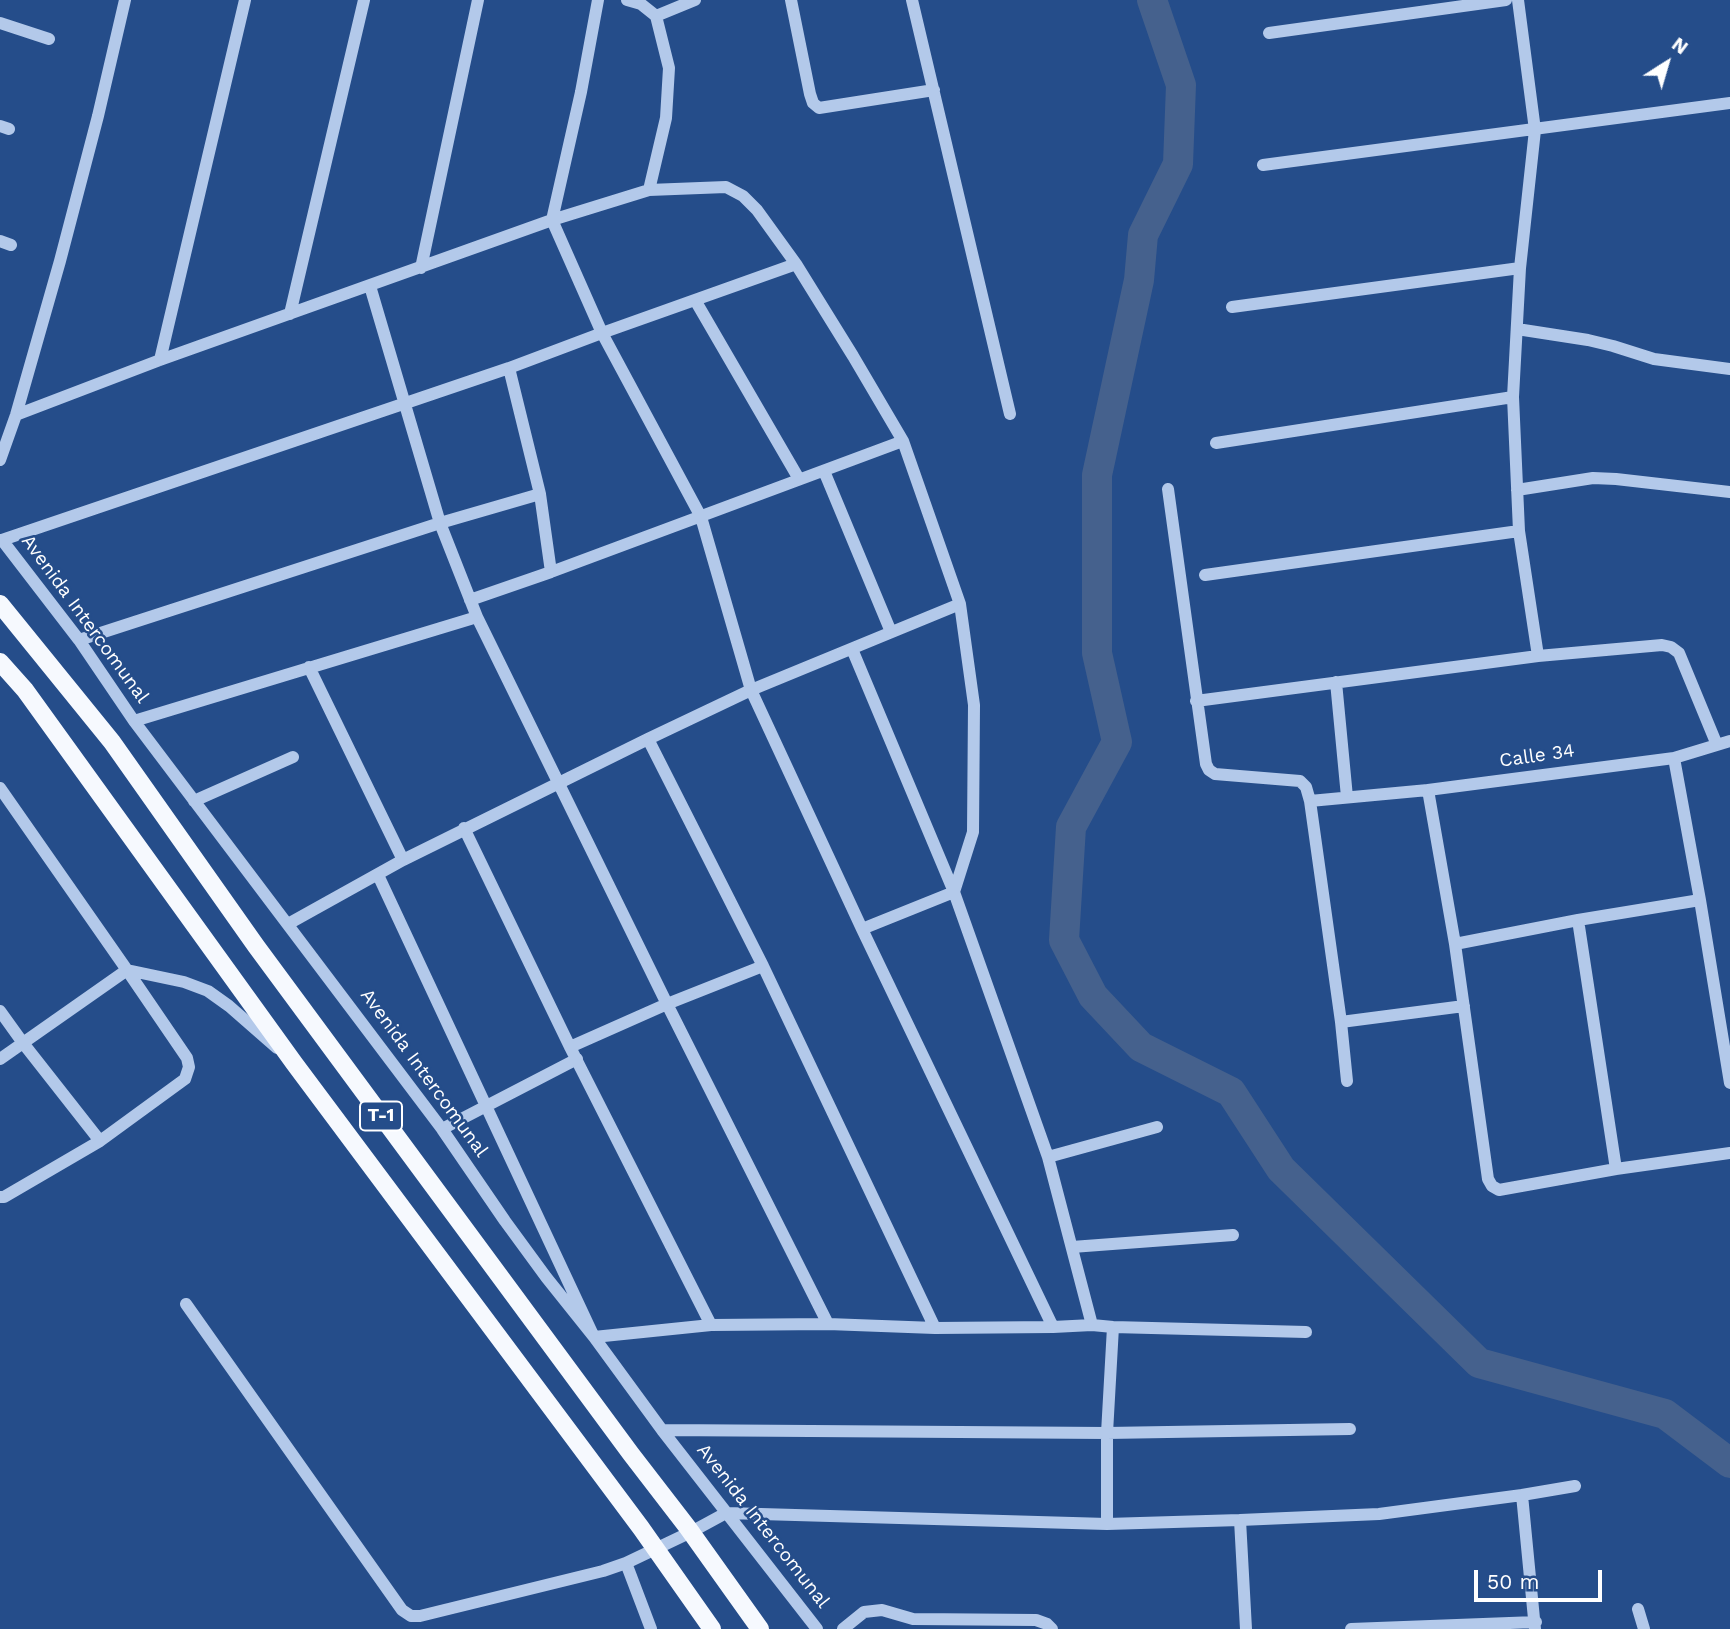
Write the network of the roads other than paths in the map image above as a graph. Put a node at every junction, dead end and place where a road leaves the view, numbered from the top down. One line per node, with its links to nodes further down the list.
1 (125, 0): 36 (street)
2 (245, 0): 31 (street)
3 (364, 0): 28 (street)
4 (478, 0): 23 (street)
5 (598, 0): 21 (street)
6 (627, 0): 12 (street)
7 (695, 0): 12 (street)
8 (791, 0): 16 (street)
9 (912, 0): 16 (street)
10 (1506, 0): 14 (street)
11 (1518, 0): 18 (street)
12 (656, 16): 20 (street)
13 (0, 23): 15 (street)
14 (1269, 33)
15 (49, 38)
16 (934, 90): 37 (street)
17 (1730, 103): 18 (street)
18 (1535, 130): 19 (street); 24 (street)
19 (1263, 165)
20 (649, 190): 21 (street); 22 (street)
21 (552, 220): 23 (street); 30 (street)
22 (796, 264): 26 (street); 38 (street)
23 (421, 268): 25 (street)
24 (1520, 268): 27 (street); 29 (street)
25 (370, 286): 28 (street); 35 (street)
26 (695, 300): 30 (street); 42 (street)
27 (1233, 307)
28 (290, 314): 31 (street)
29 (1517, 330): 33 (street); 34 (street)
30 (602, 333): 32 (street); 47 (street)
31 (160, 360): 36 (street)
32 (509, 368): 35 (street); 46 (street)
33 (1730, 369)
34 (1513, 397): 39 (street); 44 (street)
35 (405, 402): 48 (street); 50 (street)
36 (16, 415): 40 (street)
37 (1010, 415)
38 (903, 441): 41 (street); 55 (street)
39 (1216, 443)
40 (0, 460)
41 (824, 471): 42 (street); 57 (street)
42 (799, 480): 47 (street)
43 (1168, 489): 65 (street)
44 (1517, 490): 45 (street); 49 (street)
45 (1730, 492)
46 (540, 494): 48 (street); 51 (street)
47 (701, 517): 51 (street); 64 (street)
48 (440, 523): 53 (street); 58 (street)
49 (1519, 531): 52 (street); 60 (street)
50 (1, 540): 58 (street, Avenida Intercomunal)
51 (551, 572): 53 (street)
52 (1205, 575)
53 (470, 600): 56 (street)
54 (0, 604): 127 (main road, T-1)
55 (960, 604): 57 (street); 81 (street)
56 (477, 617): 62 (street); 72 (street)
57 (891, 632): 59 (street)
58 (79, 640): 66 (street, Avenida Intercomunal)
59 (852, 649): 64 (street); 81 (street)
60 (1538, 656): 63 (street); 69 (street)
61 (0, 662): 97 (main road, T-1)
62 (309, 667): 66 (street); 79 (street)
63 (1336, 682): 65 (street); 75 (street)
64 (751, 690): 67 (street); 85 (street)
65 (1196, 701): 77 (street)
66 (134, 721): 76 (street, Avenida Intercomunal)
67 (648, 738): 72 (street); 87 (street)
68 (1730, 741): 69 (street, Calle 34)
69 (1717, 745): 71 (street, Calle 34)
70 (293, 757): 76 (street)
71 (1674, 758): 74 (street, Calle 34); 82 (street)
72 (559, 782): 78 (street); 89 (street)
73 (0, 788): 88 (street)
74 (1428, 790): 75 (street, Calle 34); 86 (street)
75 (1347, 797): 77 (street, Calle 34)
76 (194, 801): 84 (street, Avenida Intercomunal)
77 (1310, 801): 92 (street)
78 (464, 828): 79 (street); 94 (street)
79 (402, 860): 80 (street)
80 (378, 875): 84 (street); 100 (street)
81 (954, 892): 85 (street); 105 (street)
82 (1700, 900): 83 (street); 99 (street)
83 (1578, 920): 86 (street); 106 (street)
84 (288, 924): 102 (street, Avenida Intercomunal)
85 (862, 929): 114 (street)
86 (1455, 944): 90 (street)
87 (763, 966): 89 (street); 116 (street)
88 (128, 970): 93 (street); 97 (street); 103 (street)
89 (667, 1004): 94 (street); 111 (street)
90 (1464, 1006): 92 (street); 106 (street)
91 (0, 1011): 93 (street)
92 (1341, 1022): 98 (street)
93 (23, 1043): 95 (street); 103 (street)
94 (570, 1047): 96 (street)
95 (0, 1059)
96 (577, 1059): 100 (street); 112 (street)
97 (295, 1063): 128 (main road, T-1)
98 (1347, 1081)
99 (1730, 1083)
100 (487, 1105): 102 (street); 118 (street)
101 (1157, 1127): 105 (street)
102 (442, 1129): 118 (street, Avenida Intercomunal)
103 (100, 1141): 107 (street)
104 (1730, 1153): 106 (street)
105 (1048, 1157): 109 (street)
106 (1616, 1169)
107 (0, 1197)
108 (1233, 1236): 109 (street)
109 (1072, 1247): 113 (street)
110 (186, 1304): 129 (street)
111 (828, 1324): 112 (street); 116 (street)
112 (711, 1325): 118 (street)
113 (1092, 1325): 114 (street); 115 (street)
114 (1053, 1327): 116 (street)
115 (1113, 1327): 117 (street); 121 (street)
116 (934, 1328)
117 (1306, 1332)
118 (594, 1337): 120 (street, Avenida Intercomunal)
119 (1350, 1429): 121 (street)
120 (662, 1430): 121 (street); 124 (street, Avenida Intercomunal)
121 (1107, 1433): 126 (street)
122 (1575, 1486): 123 (street)
123 (1522, 1495): 125 (street); 132 (street)
124 (726, 1513): 126 (street); 127 (street); 136 (street, Avenida Intercomunal)
125 (1240, 1520): 126 (street); 139 (street)
126 (1107, 1524)
127 (691, 1532): 128 (street); 135 (main road, T-1)
128 (655, 1550): 129 (street); 134 (main road, T-1)
129 (626, 1563): 133 (street)
130 (1638, 1609): 141 (street)
131 (916, 1624): 137 (street); 138 (street)
132 (1536, 1626): 140 (street)
133 (651, 1629)
134 (712, 1629)
135 (760, 1629)
136 (817, 1629)
137 (843, 1629)
138 (1052, 1629)
139 (1246, 1629)
140 (1351, 1629)
141 (1644, 1629)

